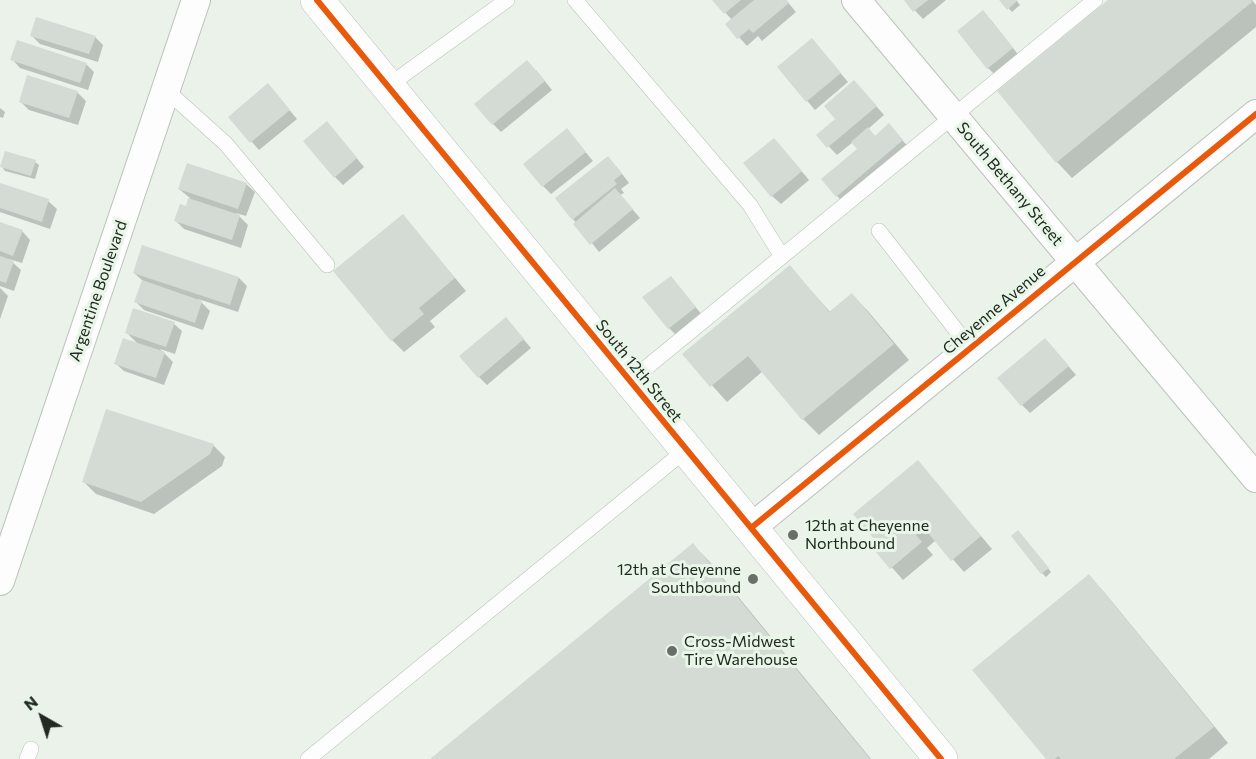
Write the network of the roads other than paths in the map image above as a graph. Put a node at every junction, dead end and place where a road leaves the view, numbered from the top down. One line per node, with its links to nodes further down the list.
1 (196, 0): 8 (street, Argentine Boulevard)
2 (317, 0): 7 (street, South 12th Street)
3 (507, 0): 7 (lane)
4 (575, 0): 12 (lane)
5 (856, 0): 10 (street, South Bethany Street)
6 (1095, 0): 10 (lane)
7 (388, 86): 16 (street, South 12th Street)
8 (166, 90): 14 (lane); 20 (street, Argentine Boulevard)
9 (1256, 114): 13 (street, Cheyenne Avenue)
10 (954, 116): 12 (lane); 13 (street, South Bethany Street)
11 (879, 231): 15 (lane)
12 (781, 255): 16 (lane)
13 (1075, 261): 15 (street, Cheyenne Avenue); 18 (street, South Bethany Street)
14 (327, 265)
15 (970, 348): 19 (street, Cheyenne Avenue)
16 (630, 381): 17 (street, South 12th Street)
17 (687, 449): 19 (street, South 12th Street); 21 (lane)
18 (1256, 478)
19 (751, 528): 22 (street, South 12th Street)
20 (0, 582)
21 (308, 759)
22 (941, 759)

